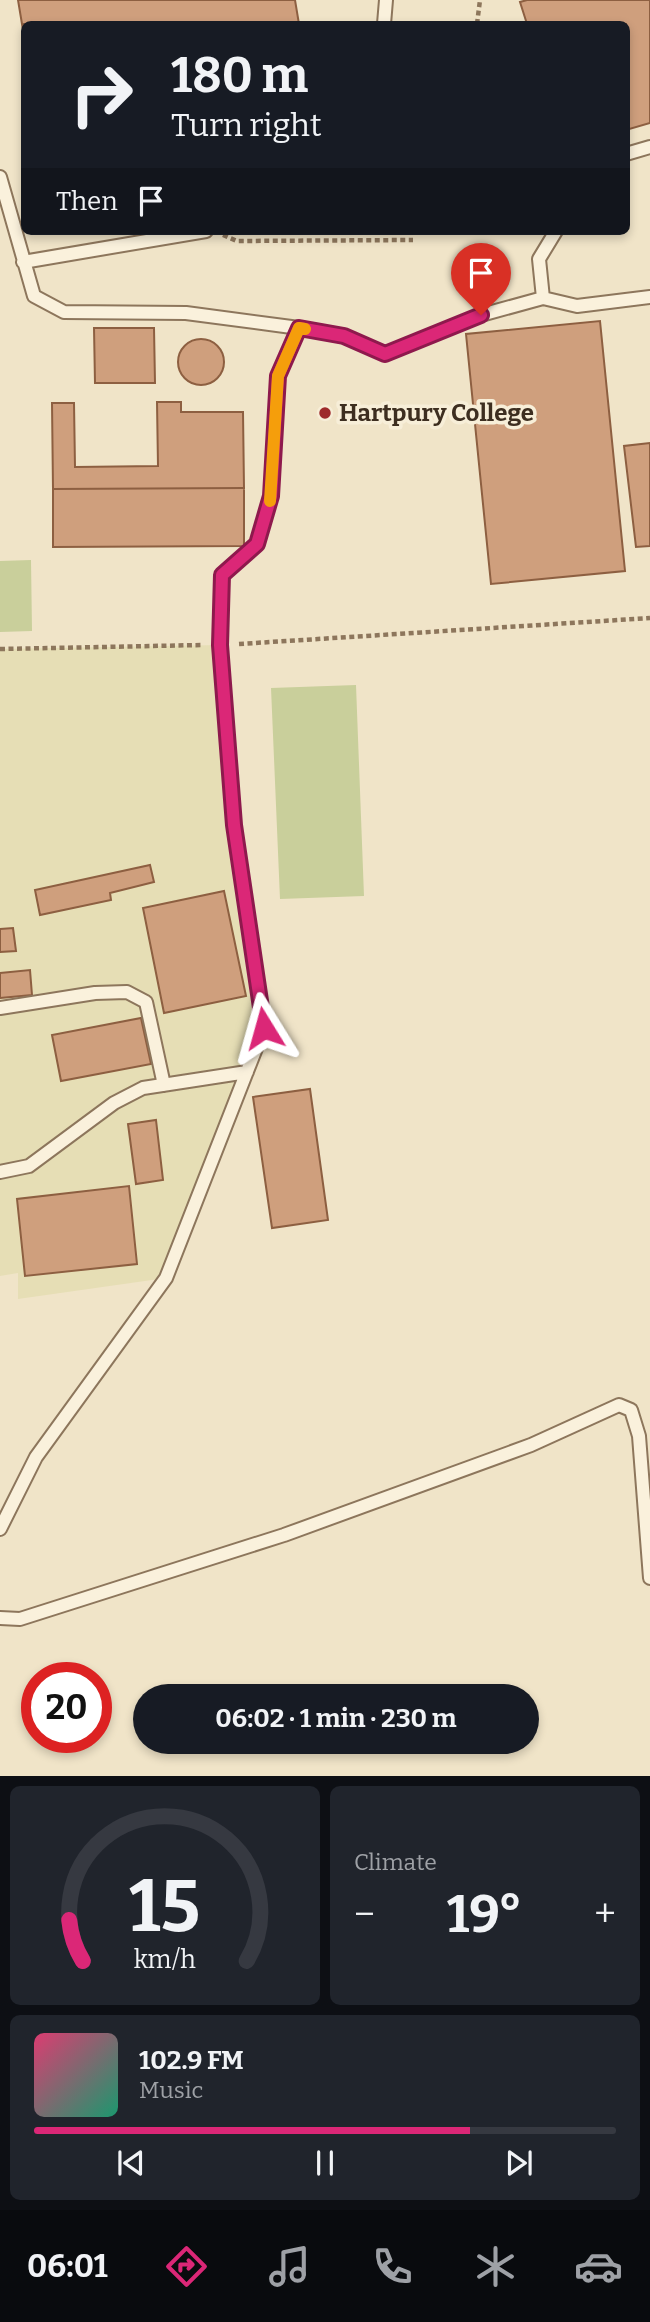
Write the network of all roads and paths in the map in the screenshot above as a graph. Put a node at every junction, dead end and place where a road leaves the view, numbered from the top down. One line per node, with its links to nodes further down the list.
1 (386, 0): 3 (lane)
2 (480, 0): 4 (path)
3 (384, 21)
4 (477, 21)
5 (650, 147): 6 (lane)
6 (630, 153)
7 (0, 177): 12 (lane)
8 (182, 235): 12 (lane)
9 (223, 235): 11 (path)
10 (554, 235): 14 (lane)
11 (413, 240)
12 (23, 262): 15 (lane)
13 (650, 297): 14 (lane)
14 (542, 298): 15 (lane)
15 (299, 328): 17 (lane)
16 (650, 618): 17 (path)
17 (220, 645): 18 (path); 20 (lane)
18 (0, 649)
19 (0, 1008): 21 (lane)
20 (247, 1072): 21 (lane); 23 (lane)
21 (164, 1085): 22 (lane)
22 (0, 1172)
23 (0, 1529)
24 (650, 1578): 25 (lane)
25 (0, 1618)

